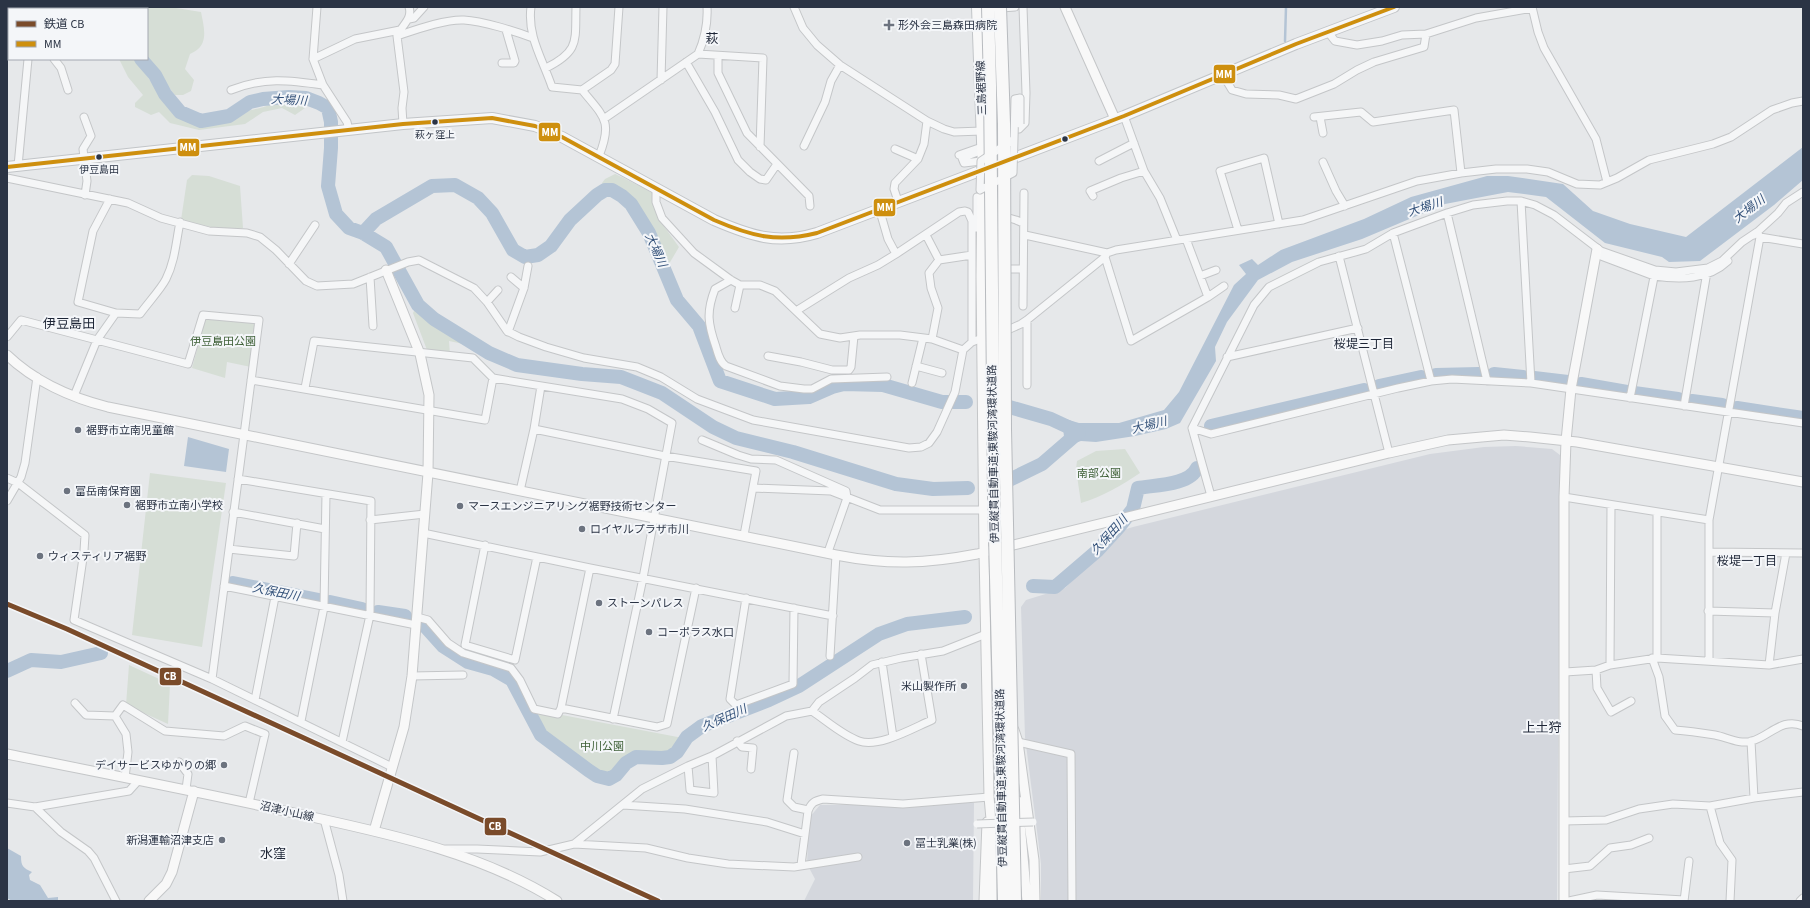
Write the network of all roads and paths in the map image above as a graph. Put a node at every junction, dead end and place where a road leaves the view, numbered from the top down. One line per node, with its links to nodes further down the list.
1 (317, 7): 26 (street)
2 (410, 7): 18 (street)
3 (424, 7): 18 (street)
4 (531, 7): 23 (street)
5 (576, 7): 32 (street)
6 (619, 7): 38 (street)
7 (663, 7): 34 (street)
8 (707, 7): 24 (street)
9 (794, 7): 31 (street)
10 (977, 7): 48 (main road, 三島裾野線)
11 (988, 7): 289 (highway, 伊豆縦貫自動車道;東駿河湾環状道路, bridge)
12 (1001, 7): 13 (street); 47 (main road, 三島裾野線); 290 (highway, 伊豆縦貫自動車道;東駿河湾環状道路, bridge)
13 (1015, 7)
14 (1022, 7): 47 (street)
15 (1064, 7): 42 (street)
16 (1394, 7): 20 (main road)
17 (1532, 7): 22 (street); 69 (street)
18 (409, 20): 21 (street)
19 (506, 30): 21 (street); 23 (street); 30 (street)
20 (1328, 32): 22 (street); 33 (main road)
21 (399, 33): 26 (street); 44 (street)
22 (1426, 34): 33 (street)
23 (533, 38): 32 (street)
24 (698, 54): 25 (street); 29 (street)
25 (718, 56): 53 (street); 53 (street)
26 (313, 59): 35 (street)
27 (28, 60): 64 (street)
28 (55, 60): 36 (street)
29 (686, 62): 34 (street); 62 (street)
30 (502, 63)
31 (840, 65): 43 (street); 52 (street)
32 (546, 68): 38 (street)
33 (1223, 75): 42 (main road)
34 (661, 80): 41 (street)
35 (323, 85): 37 (street); 46 (street)
36 (68, 90)
37 (230, 90)
38 (582, 90): 41 (street)
39 (1803, 101): 69 (street)
40 (84, 117): 57 (street)
41 (605, 118): 56 (street)
42 (1119, 118): 51 (street); 61 (main road)
43 (927, 121): 48 (street); 58 (street)
44 (403, 124): 46 (main road); 56 (main road)
45 (1020, 124): 50 (street, bridge)
46 (348, 130): 57 (main road)
47 (1001, 130): 61 (main road, 三島裾野線)
48 (982, 131): 63 (main road, 三島裾野線)
49 (1323, 133): 67 (street)
50 (1014, 139): 63 (street, bridge); 71 (street, bridge)
51 (1134, 144): 59 (street); 66 (street)
52 (804, 146)
53 (760, 147): 62 (street)
54 (895, 149): 58 (street)
55 (959, 155): 63 (street)
56 (599, 156): 70 (main road)
57 (84, 159): 64 (main road); 74 (street)
58 (918, 159): 78 (street)
59 (1099, 161)
60 (1323, 162): 81 (street)
61 (1001, 163): 63 (main road); 84 (street)
62 (777, 164): 80 (street)
63 (982, 165): 71 (street, bridge); 78 (main road); 121 (street)
64 (18, 166): 65 (main road)
65 (7, 167)
66 (1144, 171): 75 (street); 95 (street)
67 (1461, 173): 69 (street); 81 (street)
68 (7, 178): 74 (street)
69 (1607, 182)
70 (656, 188): 82 (main road); 114 (street)
71 (980, 190): 76 (street)
72 (1803, 192): 93 (street)
73 (1024, 193): 86 (street)
74 (85, 195): 77 (street)
75 (1093, 196)
76 (977, 197)
77 (110, 199): 85 (street); 126 (street)
78 (898, 201): 82 (main road)
79 (1521, 201): 83 (street); 97 (street); 153 (street)
80 (810, 206)
81 (1345, 206): 87 (street)
82 (879, 208): 98 (street)
83 (1446, 213): 90 (street); 150 (street)
84 (1000, 216): 86 (street); 105 (street)
85 (180, 222): 103 (street); 126 (street)
86 (1024, 223): 92 (street)
87 (1279, 224): 89 (street); 89 (street)
88 (315, 225): 103 (street)
89 (1238, 230): 94 (street)
90 (1393, 233): 101 (street); 151 (street)
91 (926, 235): 98 (street); 99 (street); 102 (street)
92 (1025, 235): 100 (street); 106 (street)
93 (1759, 235): 96 (street); 109 (street); 163 (street)
94 (1186, 239): 95 (street); 111 (street)
95 (1177, 240): 100 (street)
96 (1803, 244)
97 (1599, 253): 110 (street); 157 (street)
98 (896, 254): 125 (street)
99 (972, 255): 102 (street); 120 (street)
100 (1106, 255): 119 (street); 127 (street)
101 (1339, 256): 129 (street); 143 (street)
102 (939, 260): 136 (street)
103 (289, 264): 112 (street)
104 (528, 266): 117 (street)
105 (1000, 269): 106 (street); 131 (street)
106 (1023, 269): 123 (street)
107 (386, 270): 112 (street); 122 (street); 141 (street)
108 (1216, 270): 111 (street)
109 (1707, 272): 110 (street); 161 (street)
110 (1655, 273): 160 (street)
111 (1200, 276): 119 (street)
112 (370, 277): 128 (street)
113 (511, 277): 117 (street)
114 (731, 280): 115 (street); 147 (street)
115 (740, 285): 124 (street); 125 (street)
116 (1224, 286): 119 (street)
117 (524, 288): 130 (street)
118 (498, 290): 122 (street)
119 (1208, 297)
120 (971, 301): 121 (street); 138 (street)
121 (982, 301): 135 (street)
122 (487, 302): 130 (street)
123 (1023, 306)
124 (735, 308)
125 (796, 311): 132 (street)
126 (116, 313): 137 (street)
127 (1027, 320): 131 (street); 154 (street)
128 (373, 326)
129 (1358, 328): 143 (street); 158 (street)
130 (508, 332): 139 (street)
131 (1002, 332): 135 (street); 198 (street)
132 (854, 336): 134 (street); 142 (street)
133 (7, 337): 137 (street)
134 (923, 338): 136 (street); 144 (street)
135 (982, 338): 138 (street); 186 (street)
136 (932, 339): 139 (street)
137 (98, 340): 149 (street); 159 (street)
138 (972, 342): 139 (street)
139 (963, 350)
140 (7, 354): 146 (street)
141 (420, 354): 148 (street); 156 (street); 162 (street)
142 (768, 356)
143 (1227, 357): 165 (street)
144 (916, 366): 145 (street); 152 (street)
145 (942, 372)
146 (37, 377): 159 (street); 177 (street)
147 (887, 377)
148 (493, 378): 155 (street); 162 (street)
149 (251, 380): 156 (street); 167 (street)
150 (1487, 381): 151 (street); 153 (street)
151 (1431, 382): 158 (street)
152 (912, 383)
153 (1531, 383): 157 (street)
154 (1027, 385)
155 (541, 386): 166 (street); 171 (street)
156 (305, 388): 162 (street)
157 (1572, 389): 160 (street); 169 (street)
158 (1375, 394): 165 (street); 170 (street)
159 (74, 396): 167 (street)
160 (1630, 398): 161 (street)
161 (1684, 406): 163 (street)
162 (429, 410): 173 (street)
163 (1728, 411): 164 (street); 172 (street)
164 (1803, 423)
165 (1192, 428): 181 (street)
166 (534, 429): 171 (street); 179 (street)
167 (244, 435): 173 (street); 175 (street)
168 (702, 440): 183 (street)
169 (1566, 441): 170 (street); 172 (street); 182 (street)
170 (1389, 453): 181 (street)
171 (665, 456): 178 (street); 190 (street)
172 (1718, 468): 176 (street); 192 (street)
173 (428, 473): 179 (street); 189 (street)
174 (7, 478): 177 (street)
175 (238, 479): 180 (street); 187 (street)
176 (1803, 482)
177 (18, 483): 184 (street); 233 (street)
178 (754, 488): 183 (street); 196 (street)
179 (520, 492): 190 (street)
180 (326, 494): 191 (street); 194 (street)
181 (1211, 496): 198 (street)
182 (1564, 497): 185 (street); 230 (street)
183 (847, 498): 186 (street); 204 (street)
184 (7, 501)
185 (1611, 505): 188 (street); 227 (street)
186 (984, 510): 200 (street)
187 (234, 512): 193 (street); 199 (street)
188 (1657, 513): 192 (street); 223 (street)
189 (425, 514): 191 (street); 195 (street)
190 (654, 518): 196 (street); 207 (street)
191 (370, 520): 216 (street)
192 (1709, 520): 201 (street)
193 (297, 523): 194 (street); 199 (street)
194 (325, 529): 212 (street)
195 (423, 533): 197 (street); 218 (street)
196 (744, 535): 204 (street)
197 (484, 545): 205 (street); 220 (street)
198 (1004, 547): 200 (street); 239 (street)
199 (229, 549): 208 (street)
200 (984, 552): 204 (street); 219 (street)
201 (1710, 552): 202 (street); 214 (street)
202 (1786, 553): 203 (street); 215 (street)
203 (1803, 553)
204 (832, 554): 217 (street)
205 (537, 557): 206 (street); 220 (street)
206 (590, 568): 207 (street); 237 (street)
207 (643, 578): 209 (street); 241 (street)
208 (224, 586): 210 (street); 233 (street)
209 (696, 588): 211 (street); 241 (street)
210 (275, 596): 212 (street); 234 (street)
211 (746, 598): 213 (street); 213 (street)
212 (324, 607): 216 (street); 242 (street)
213 (794, 608): 217 (street)
214 (1708, 611): 215 (street); 225 (street)
215 (1774, 613): 228 (street)
216 (370, 615): 218 (street); 247 (street)
217 (833, 616): 222 (street)
218 (416, 621): 220 (street); 232 (street)
219 (986, 634): 221 (street); 260 (street)
220 (464, 649): 237 (street)
221 (921, 654): 226 (street); 244 (street)
222 (830, 656)
223 (1654, 658): 225 (street); 227 (street); 246 (street)
224 (1803, 659): 228 (street)
225 (1708, 661): 228 (street)
226 (882, 662): 238 (street); 244 (street)
227 (1610, 665): 229 (street)
228 (1769, 665)
229 (1596, 670): 230 (street); 235 (street)
230 (1565, 672): 269 (street)
231 (463, 675): 232 (street)
232 (412, 676): 254 (street)
233 (212, 679): 234 (street)
234 (255, 700): 242 (street)
235 (1631, 701)
236 (75, 703): 240 (street)
237 (561, 708): 241 (street)
238 (812, 711): 244 (street); 245 (street)
239 (1008, 713): 248 (street); 291 (street)
240 (115, 716): 256 (street); 263 (street)
241 (613, 719)
242 (301, 722): 247 (street)
243 (1803, 726): 246 (street)
244 (893, 737)
245 (737, 741): 251 (street); 255 (street)
246 (1751, 741): 261 (street)
247 (342, 742): 254 (street)
248 (1018, 742): 292 (street); 293 (street)
249 (794, 753): 267 (street)
250 (7, 754): 256 (street, 沼津小山線)
251 (712, 756): 253 (street); 253 (street)
252 (179, 762): 258 (street)
253 (688, 766): 264 (street)
254 (392, 767): 272 (street)
255 (751, 769)
256 (125, 778): 257 (street, 沼津小山線)
257 (138, 781): 258 (street, 沼津小山線); 266 (street)
258 (190, 790): 263 (street, 沼津小山線); 284 (street)
259 (1803, 792): 261 (street)
260 (989, 796): 267 (street); 287 (street); 288 (street)
261 (1754, 798): 265 (street)
262 (7, 802): 266 (street)
263 (249, 803): 268 (street, 沼津小山線)
264 (623, 805): 273 (street); 275 (street)
265 (1710, 806): 269 (street); 296 (street)
266 (35, 807): 283 (street)
267 (808, 810): 273 (street)
268 (324, 819): 272 (street, 沼津小山線); 285 (street)
269 (1564, 821): 280 (street)
270 (1033, 822): 271 (street, bridge)
271 (977, 824)
272 (374, 831): 276 (street, 沼津小山線)
273 (804, 834): 279 (street)
274 (1649, 838): 280 (street)
275 (574, 844): 276 (street); 279 (street)
276 (440, 850): 286 (street, 沼津小山線)
277 (858, 857): 279 (street)
278 (1689, 861): 282 (street)
279 (801, 865)
280 (1564, 869): 294 (street)
281 (1803, 898): 297 (street)
282 (1684, 900): 295 (street)
283 (116, 901)
284 (149, 901)
285 (343, 901)
286 (557, 901)
287 (984, 901)
288 (992, 901)
289 (1004, 901)
290 (1015, 901)
291 (1027, 901)
292 (1035, 901)
293 (1072, 901)
294 (1564, 901)
295 (1569, 901)
296 (1730, 901)
297 (1800, 901)

